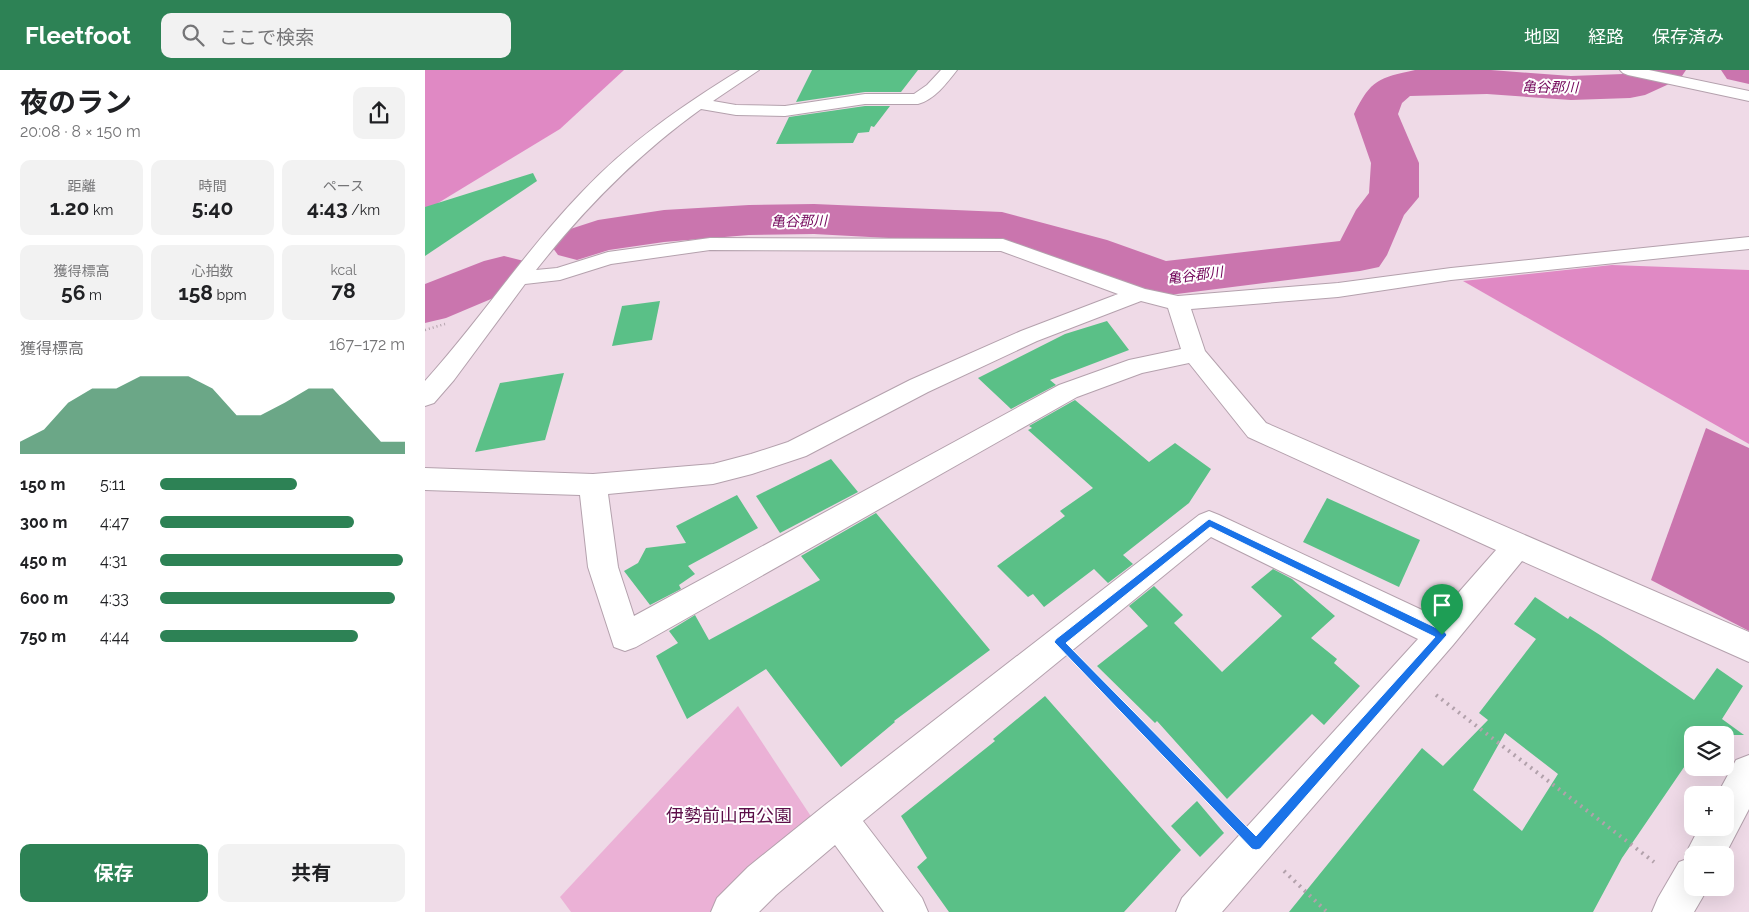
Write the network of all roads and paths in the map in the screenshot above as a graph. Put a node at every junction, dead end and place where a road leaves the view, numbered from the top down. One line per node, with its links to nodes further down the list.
1 (751, 70): 5 (street)
2 (949, 70): 5 (street)
3 (1627, 70): 4 (street)
4 (1749, 96)
5 (698, 104): 7 (street)
6 (1749, 243): 9 (street)
7 (520, 278): 8 (street); 11 (street)
8 (1139, 294): 9 (street); 13 (street)
9 (1178, 302): 10 (street)
10 (1194, 354): 13 (street); 14 (street)
11 (425, 397)
12 (425, 479): 13 (street)
13 (593, 485)
14 (1517, 546): 15 (street); 17 (street)
15 (1442, 635): 16 (street); 18 (street)
16 (1059, 642): 21 (street); 22 (path)
17 (1749, 647)
18 (1408, 673): 22 (street); 23 (path)
19 (1749, 773): 20 (street)
20 (1734, 800)
21 (838, 818): 24 (street); 25 (street)
22 (1256, 845): 26 (street); 27 (path)
23 (1684, 878)
24 (731, 912)
25 (908, 912)
26 (1196, 912)
27 (1327, 912)

